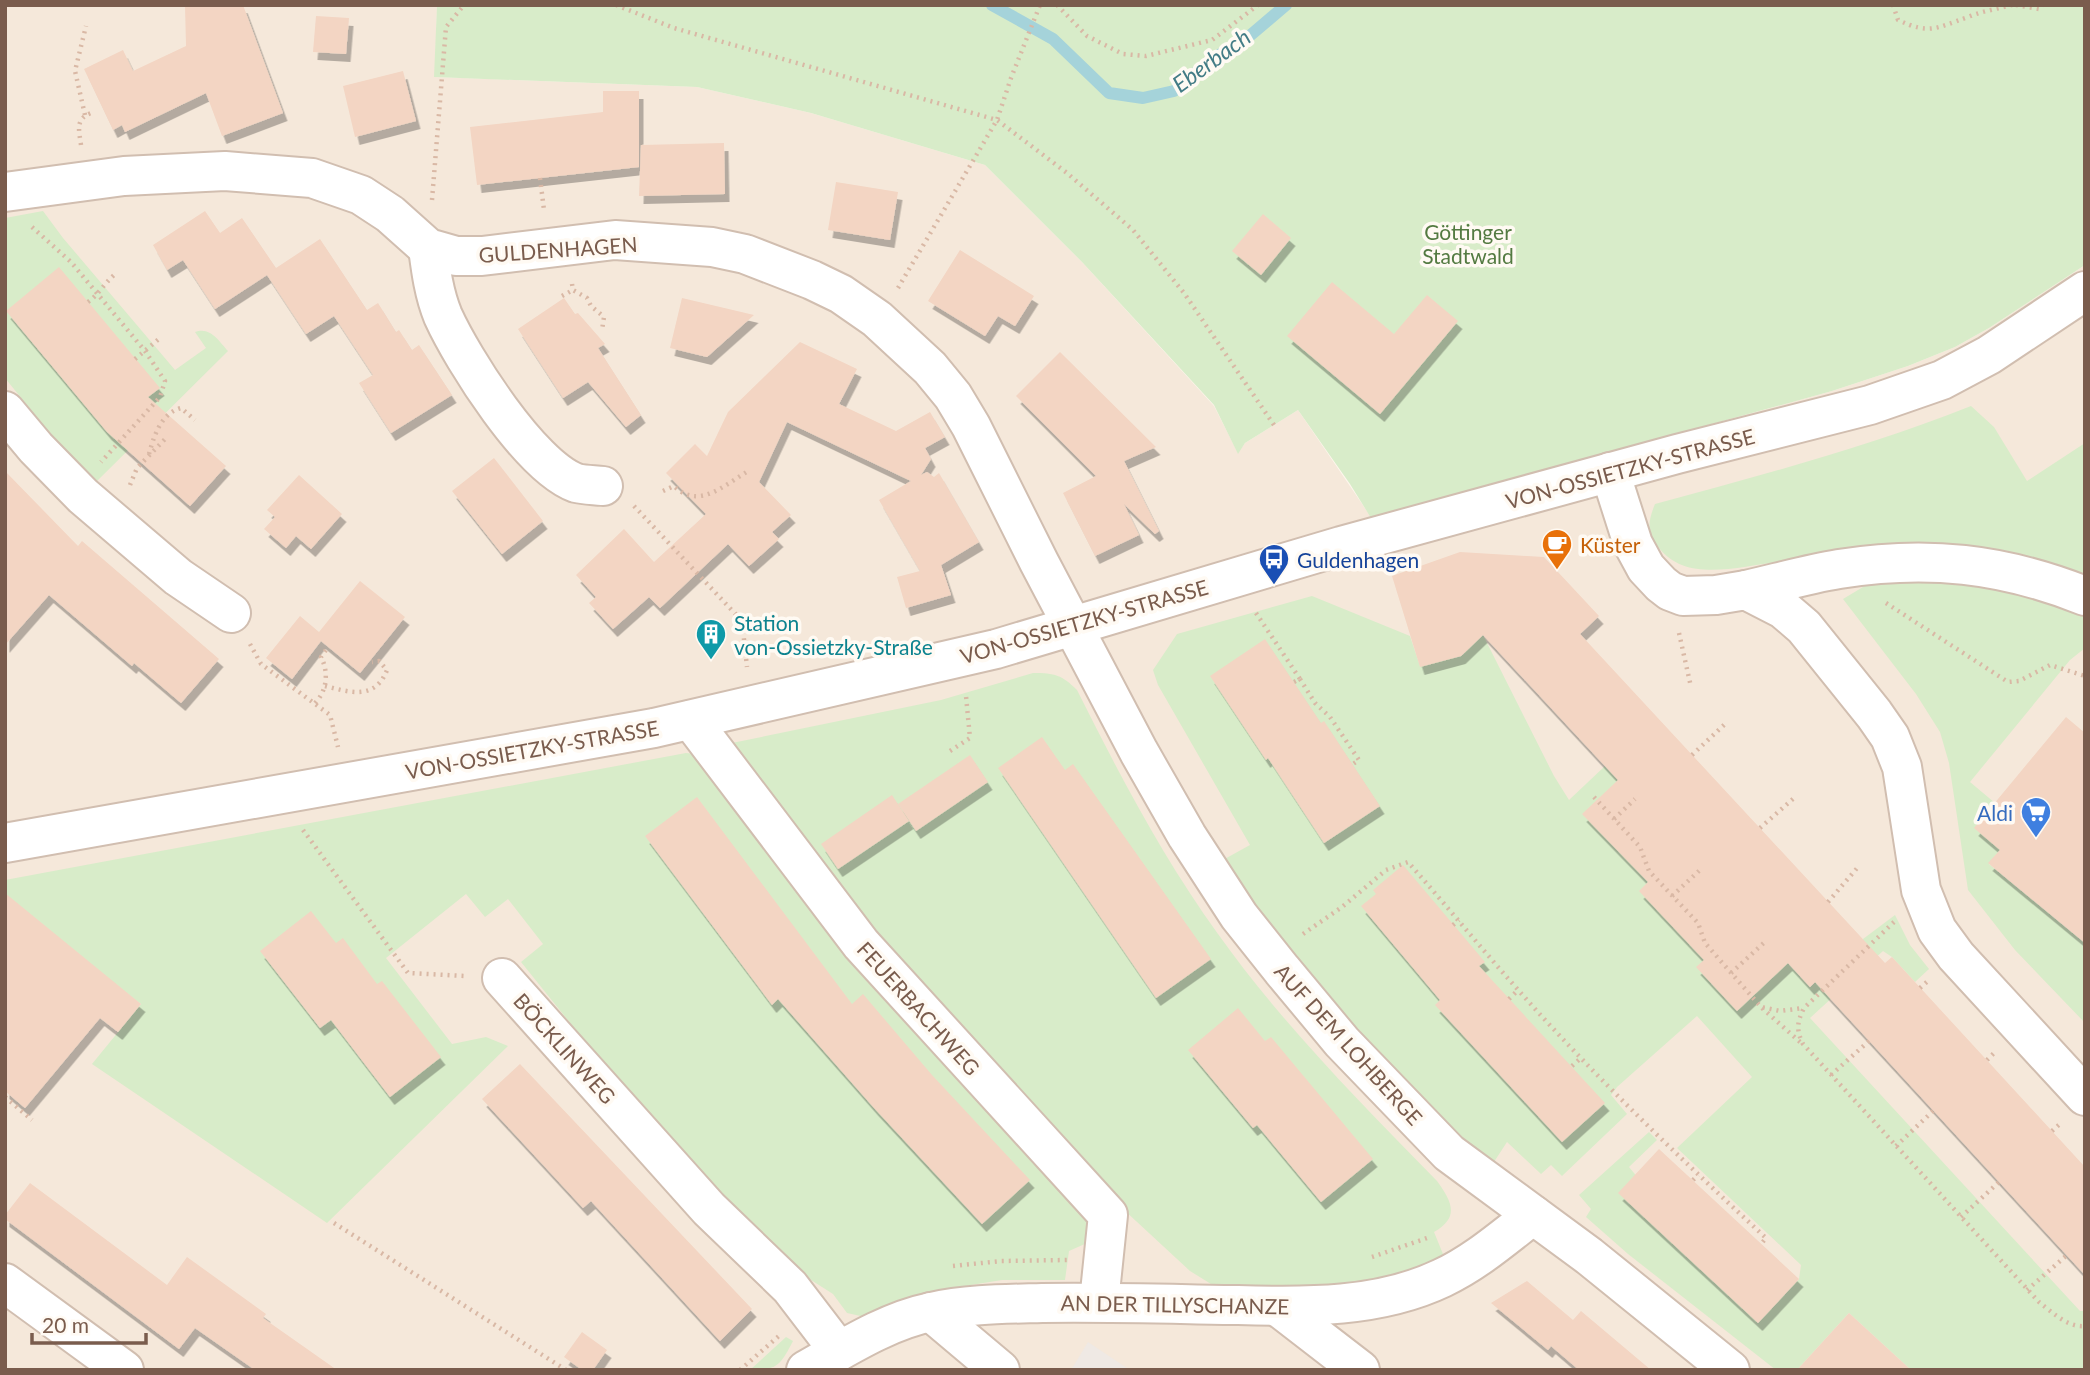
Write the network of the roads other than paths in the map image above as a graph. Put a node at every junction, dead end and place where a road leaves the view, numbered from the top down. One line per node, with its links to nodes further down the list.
1 (9, 192): 2 (street, GULDENHAGEN)
2 (428, 248): 6 (street); 10 (street, GULDENHAGEN)
3 (2085, 291): 5 (street, VON-OSSIETZKY-STRASSE)
4 (5, 411): 9 (street)
5 (1610, 472): 7 (street); 10 (street, VON-OSSIETZKY-STRASSE)
6 (616, 493)
7 (1746, 590): 8 (street); 14 (street)
8 (2085, 596)
9 (231, 613)
10 (1073, 626): 11 (street, VON-OSSIETZKY-STRASSE); 15 (street, AUF DEM LOHBERGE)
11 (691, 719): 12 (street, VON-OSSIETZKY-STRASSE); 17 (street, FEUERBACHWEG)
12 (5, 843)
13 (502, 978): 20 (street, BÖCKLINWEG)
14 (2085, 1096)
15 (1533, 1215): 18 (street, AN DER TILLYSCHANZE); 25 (street, AUF DEM LOHBERGE)
16 (5, 1283): 21 (street)
17 (1099, 1302): 18 (street, AN DER TILLYSCHANZE); 19 (street, AN DER TILLYSCHANZE)
18 (1277, 1306): 24 (street)
19 (930, 1312): 20 (street, AN DER TILLYSCHANZE); 23 (street)
20 (839, 1351): 22 (street, AN DER TILLYSCHANZE)
21 (124, 1370)
22 (806, 1370)
23 (1000, 1370)
24 (1360, 1370)
25 (1730, 1370)

